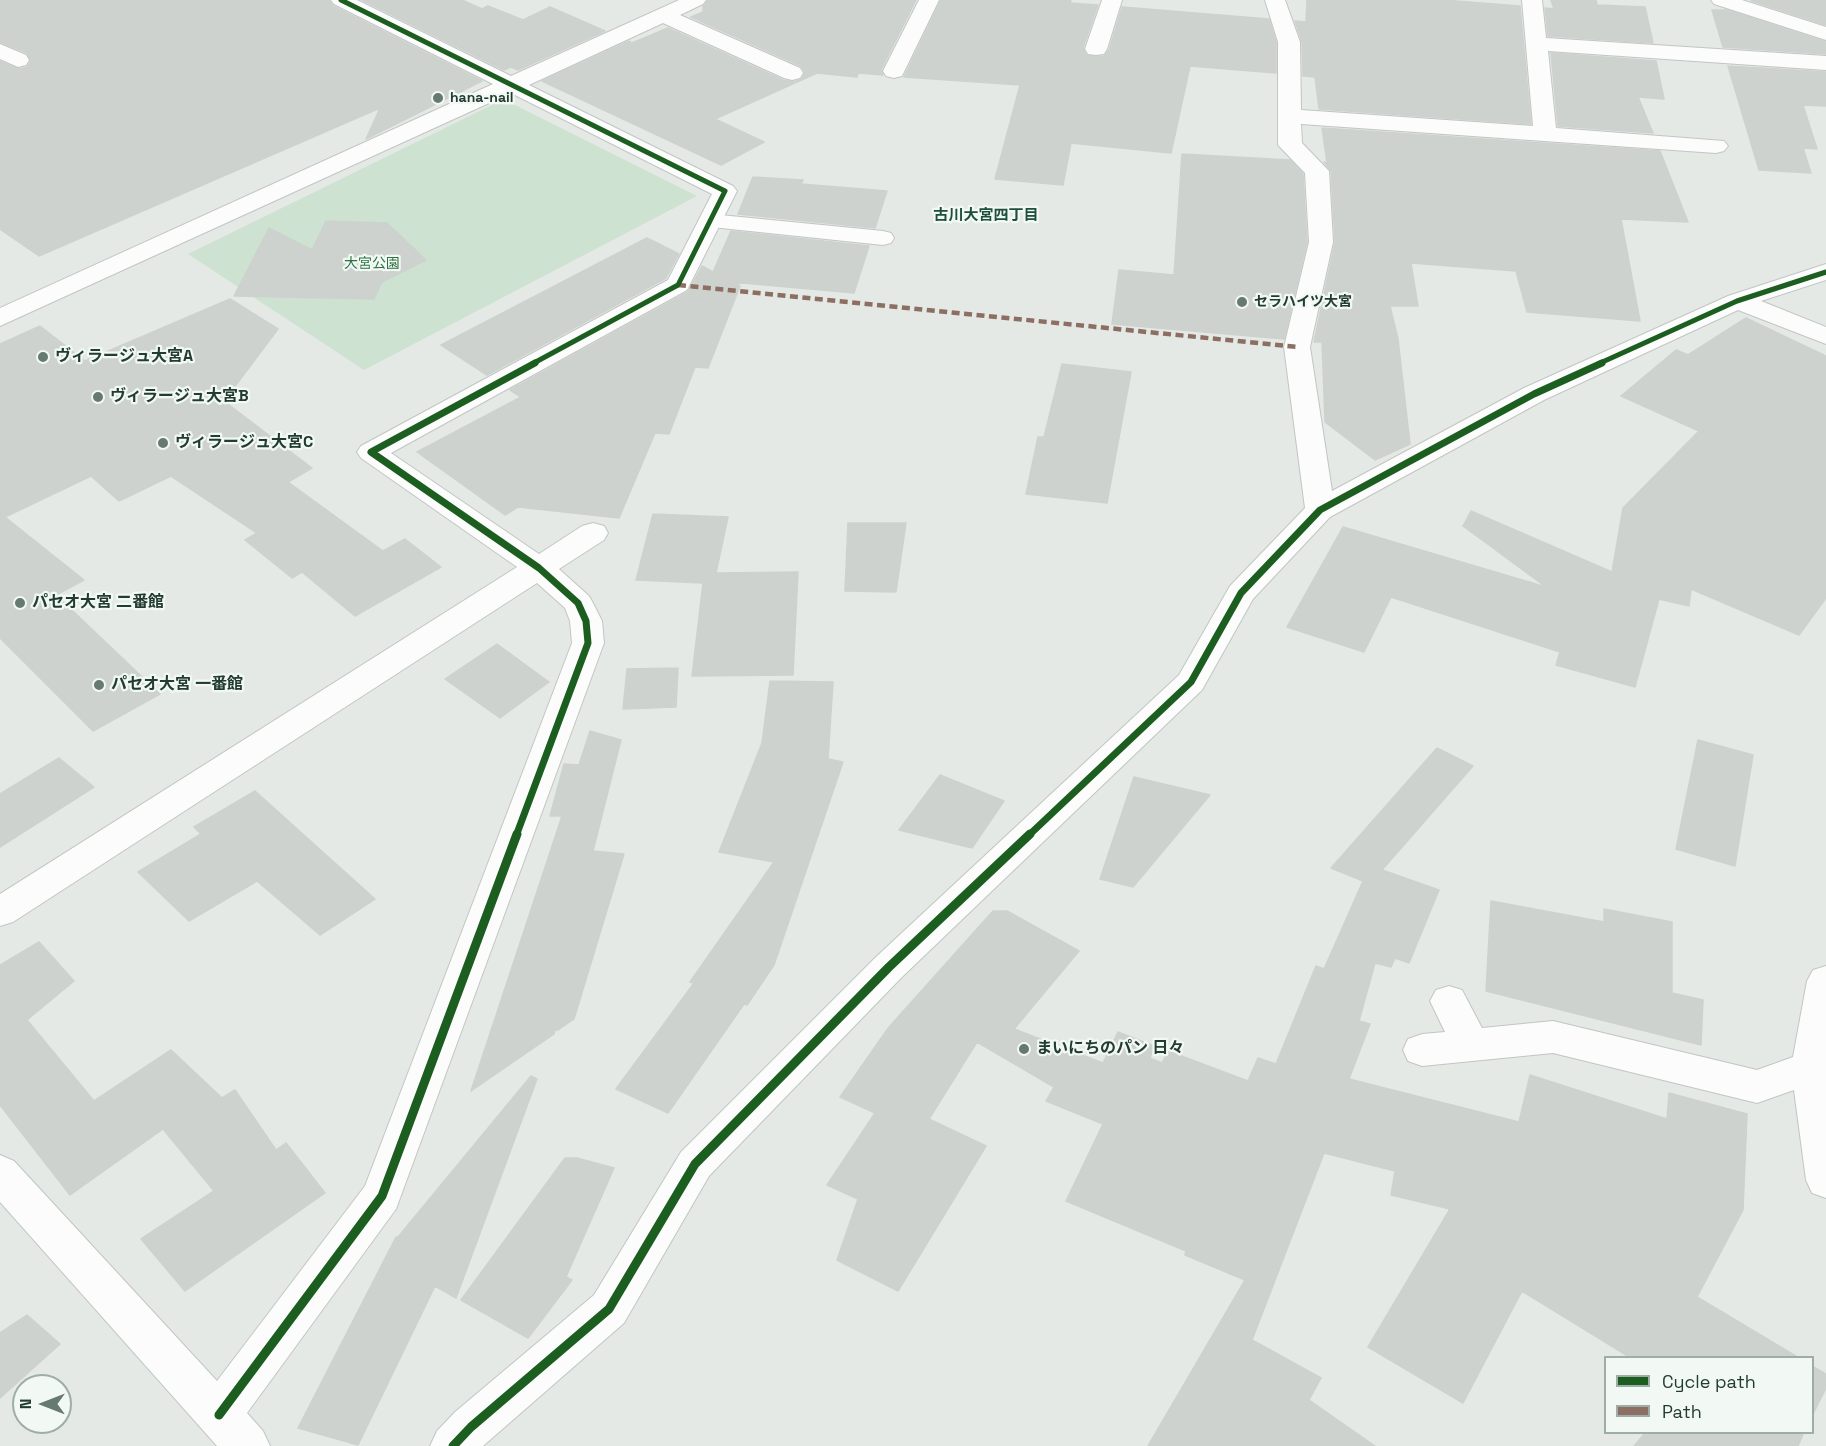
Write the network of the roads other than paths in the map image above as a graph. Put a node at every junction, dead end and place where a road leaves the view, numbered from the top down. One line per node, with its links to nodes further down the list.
1 (341, 0): 15 (street)
2 (696, 0): 8 (street)
3 (929, 0): 13 (street)
4 (1112, 0): 11 (street)
5 (1275, 0): 16 (street)
6 (1532, 0): 10 (street)
7 (1721, 0): 9 (street)
8 (663, 15): 14 (street); 15 (street)
9 (1826, 34)
10 (1536, 44): 12 (street); 17 (street)
11 (1096, 49)
12 (1826, 63)
13 (894, 71)
14 (792, 73)
15 (510, 84): 19 (street); 23 (street)
16 (1290, 116): 17 (street); 25 (street)
17 (1545, 134): 18 (street)
18 (1716, 146)
19 (711, 222): 20 (lane); 27 (street)
20 (884, 238)
21 (1826, 272): 22 (street)
22 (1737, 301): 24 (street); 25 (street)
23 (0, 318)
24 (1826, 336)
25 (1320, 510): 38 (street)
26 (593, 533): 27 (street)
27 (539, 568): 28 (street); 36 (street)
28 (0, 912)
29 (1826, 981): 33 (street)
30 (1449, 1001): 31 (street)
31 (1471, 1045): 32 (street); 33 (street)
32 (1422, 1050)
33 (1811, 1067): 35 (street)
34 (0, 1173): 36 (street)
35 (1826, 1180)
36 (219, 1415): 37 (street)
37 (247, 1446)
38 (453, 1446)

